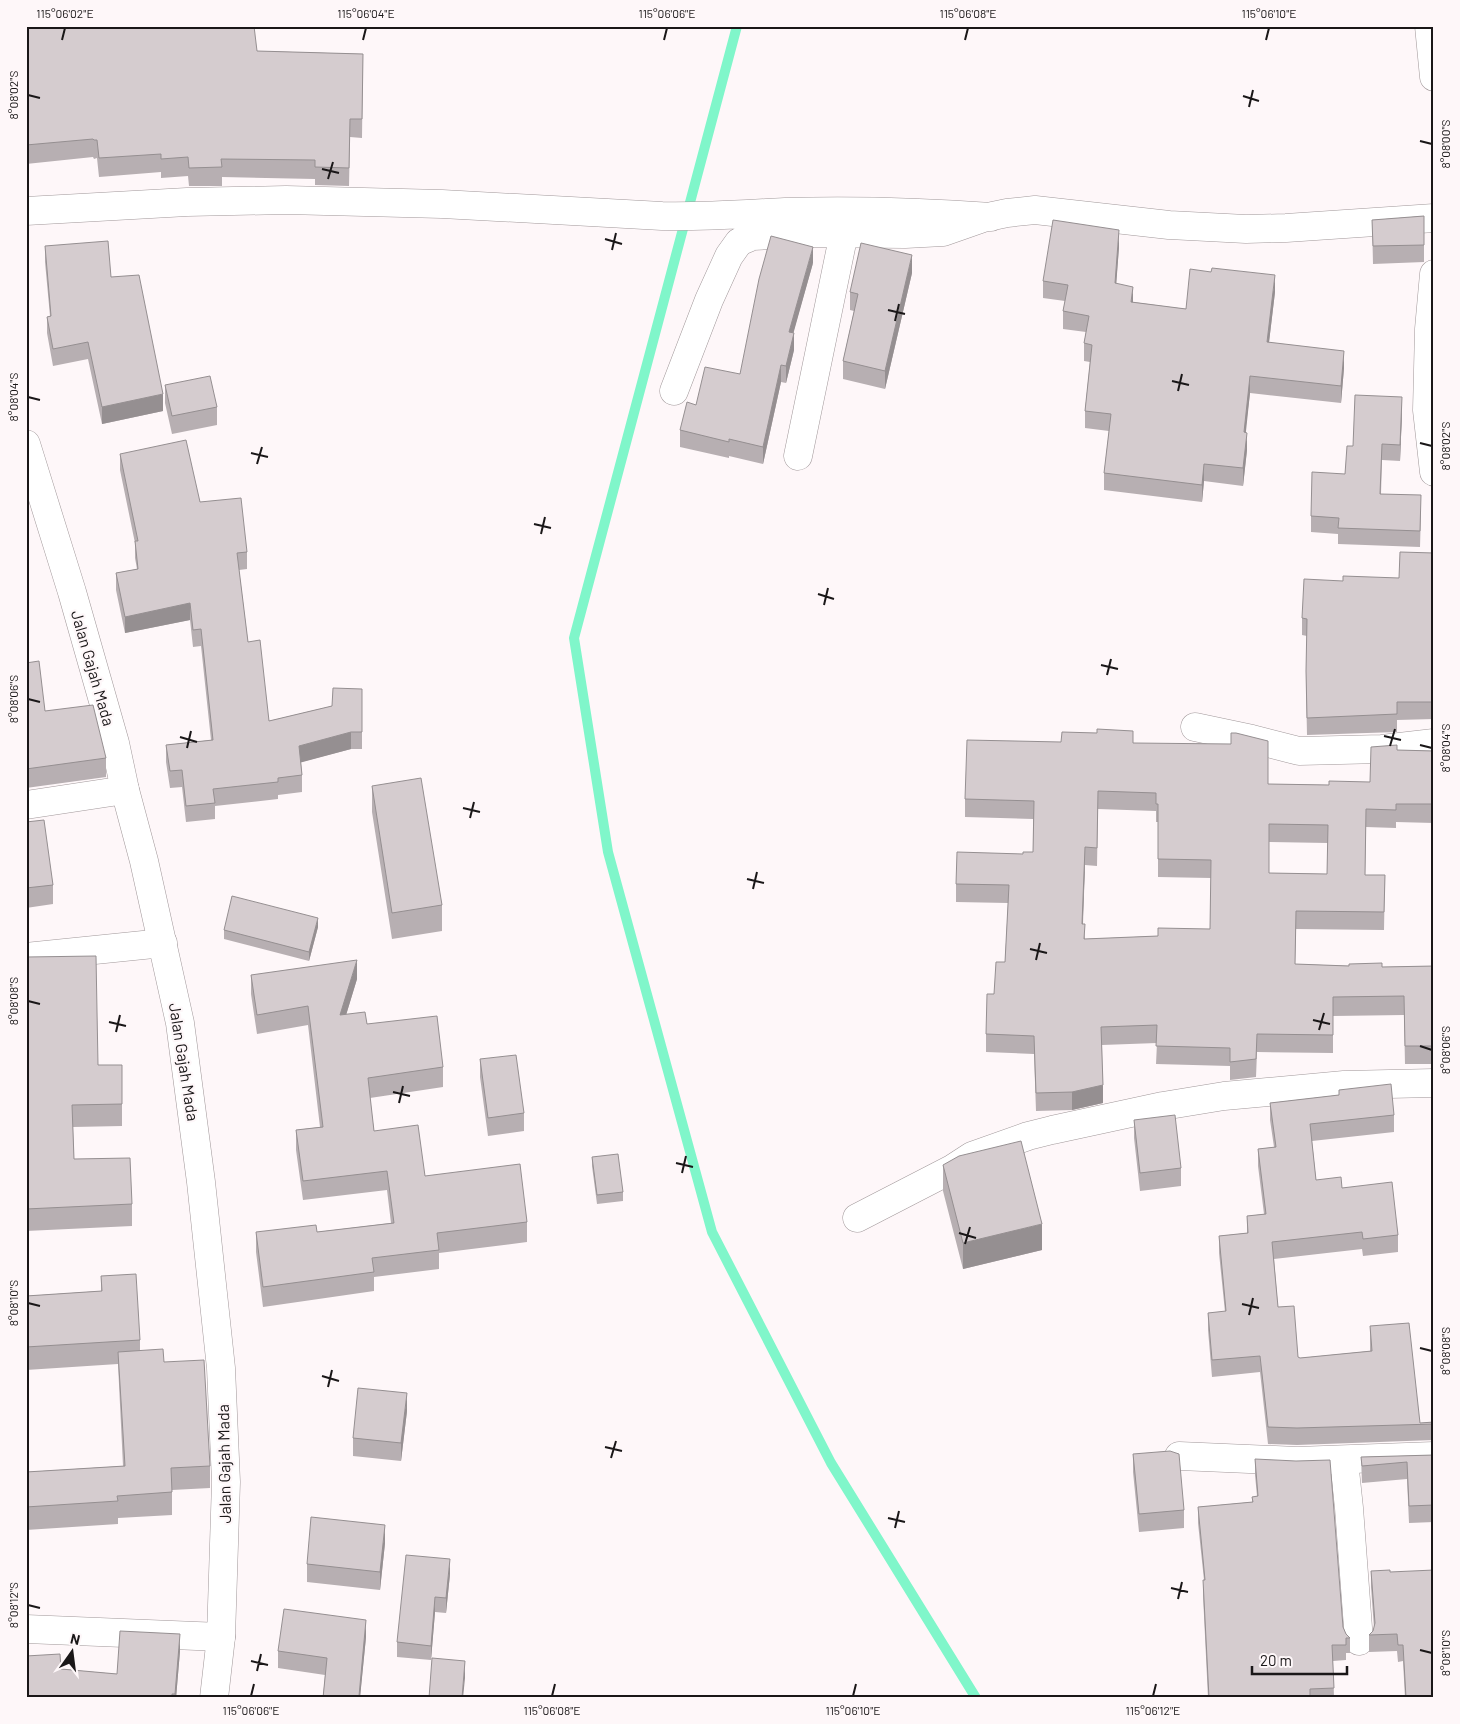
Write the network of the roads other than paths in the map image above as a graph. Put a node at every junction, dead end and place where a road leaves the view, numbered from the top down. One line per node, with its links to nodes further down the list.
1 (1429, 26): 2 (main road)
2 (1434, 77)
3 (26, 211): 4 (main road)
4 (991, 217): 5 (main road); 6 (main road)
5 (1434, 218)
6 (844, 233): 8 (main road); 11 (main road)
7 (1434, 274): 9 (main road)
8 (674, 391)
9 (1431, 419): 12 (main road)
10 (26, 444): 15 (main road, Jalan Gajah Mada)
11 (798, 456)
12 (1434, 472)
13 (1194, 727): 14 (main road)
14 (1434, 743)
15 (125, 790): 16 (main road); 17 (main road, Jalan Gajah Mada)
16 (26, 805)
17 (163, 943): 18 (main road); 25 (main road, Jalan Gajah Mada)
18 (26, 957)
19 (1434, 1084): 20 (main road)
20 (857, 1218)
21 (1179, 1456): 23 (main road)
22 (1434, 1456): 23 (main road)
23 (1344, 1461): 26 (main road)
24 (26, 1629): 25 (main road)
25 (221, 1636): 27 (main road, Jalan Gajah Mada)
26 (1359, 1641)
27 (214, 1698)

